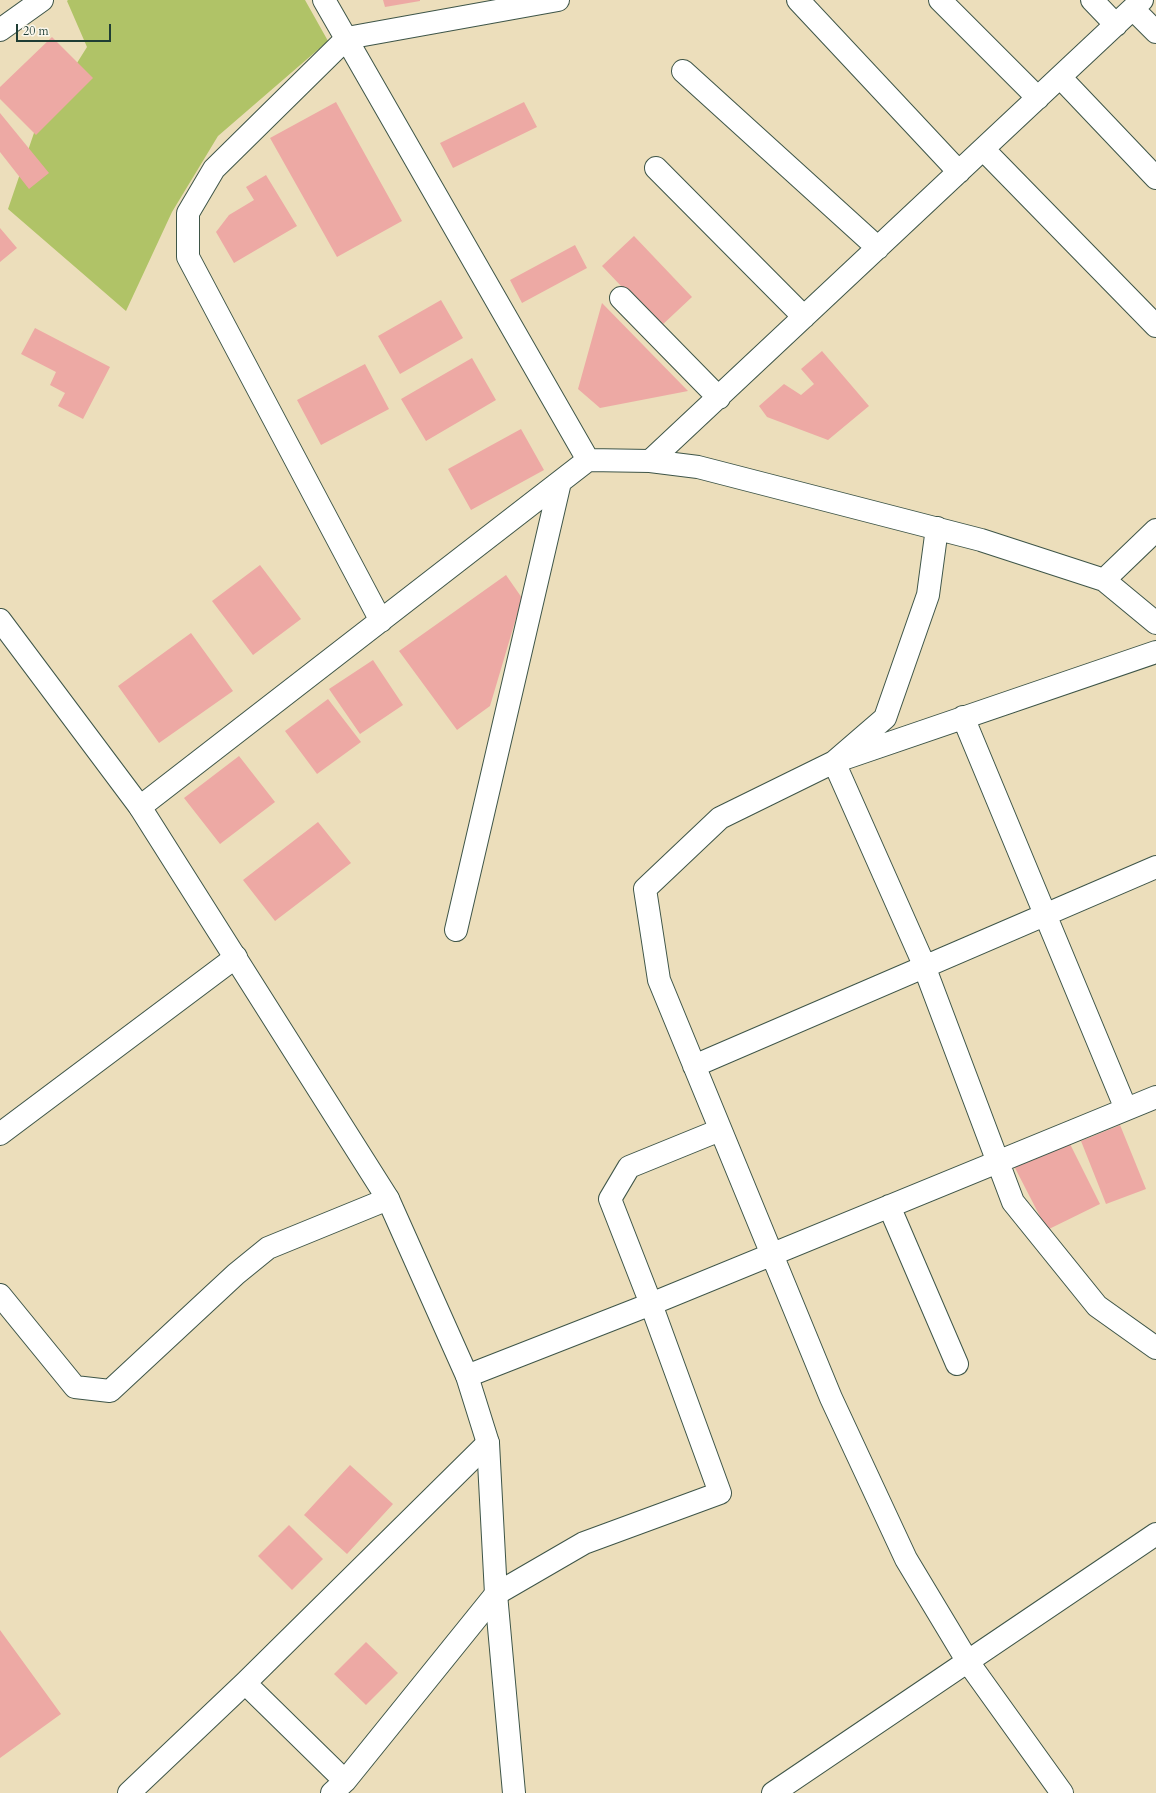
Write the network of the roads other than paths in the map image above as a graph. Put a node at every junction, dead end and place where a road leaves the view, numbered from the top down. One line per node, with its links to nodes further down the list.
1 (42, 0): 9 (street)
2 (324, 0): 11 (street)
3 (558, 0): 11 (street)
4 (798, 0): 17 (street)
5 (940, 0): 14 (street)
6 (1092, 0): 8 (street)
7 (1138, 4): 8 (street); 10 (street)
8 (1116, 25): 13 (street)
9 (0, 30)
10 (1156, 32)
11 (346, 38): 24 (street); 31 (street)
12 (682, 71): 19 (street)
13 (1060, 77): 14 (street); 18 (street)
14 (1038, 98): 15 (street)
15 (983, 150): 17 (street); 22 (street)
16 (656, 168): 21 (street)
17 (959, 172): 19 (street)
18 (1156, 178)
19 (878, 248): 21 (street)
20 (622, 298): 23 (street)
21 (804, 317): 23 (street)
22 (1156, 326)
23 (719, 398): 25 (street)
24 (588, 460): 25 (street); 26 (street)
25 (650, 461): 27 (street)
26 (560, 482): 31 (street); 39 (street)
27 (937, 528): 29 (street); 35 (street)
28 (1156, 530): 29 (street)
29 (1104, 580): 32 (street)
30 (0, 620): 36 (street)
31 (381, 621): 36 (street)
32 (1156, 623)
33 (1156, 652): 34 (street)
34 (963, 717): 35 (street); 38 (street)
35 (834, 762): 41 (street); 42 (street)
36 (140, 807): 40 (street)
37 (1156, 867): 38 (street)
38 (1045, 914): 41 (street); 44 (street)
39 (456, 930)
40 (236, 957): 46 (street); 48 (street)
41 (924, 967): 42 (street); 47 (street)
42 (694, 1066): 45 (street)
43 (1156, 1097): 44 (street)
44 (1126, 1109): 47 (street)
45 (720, 1130): 50 (street); 52 (street)
46 (0, 1134)
47 (998, 1162): 49 (street); 53 (street)
48 (388, 1199): 51 (street); 55 (street)
49 (889, 1206): 50 (street); 54 (street)
50 (772, 1255): 52 (street); 59 (street)
51 (0, 1295)
52 (651, 1304): 55 (street); 58 (street)
53 (1156, 1348)
54 (957, 1364)
55 (467, 1376): 56 (street)
56 (488, 1443): 58 (street); 60 (street)
57 (1156, 1534): 59 (street)
58 (496, 1594): 61 (street); 63 (street)
59 (968, 1662): 64 (street); 65 (street)
60 (245, 1683): 61 (street); 62 (street)
61 (338, 1787)
62 (129, 1793)
63 (514, 1793)
64 (773, 1793)
65 (1062, 1793)

